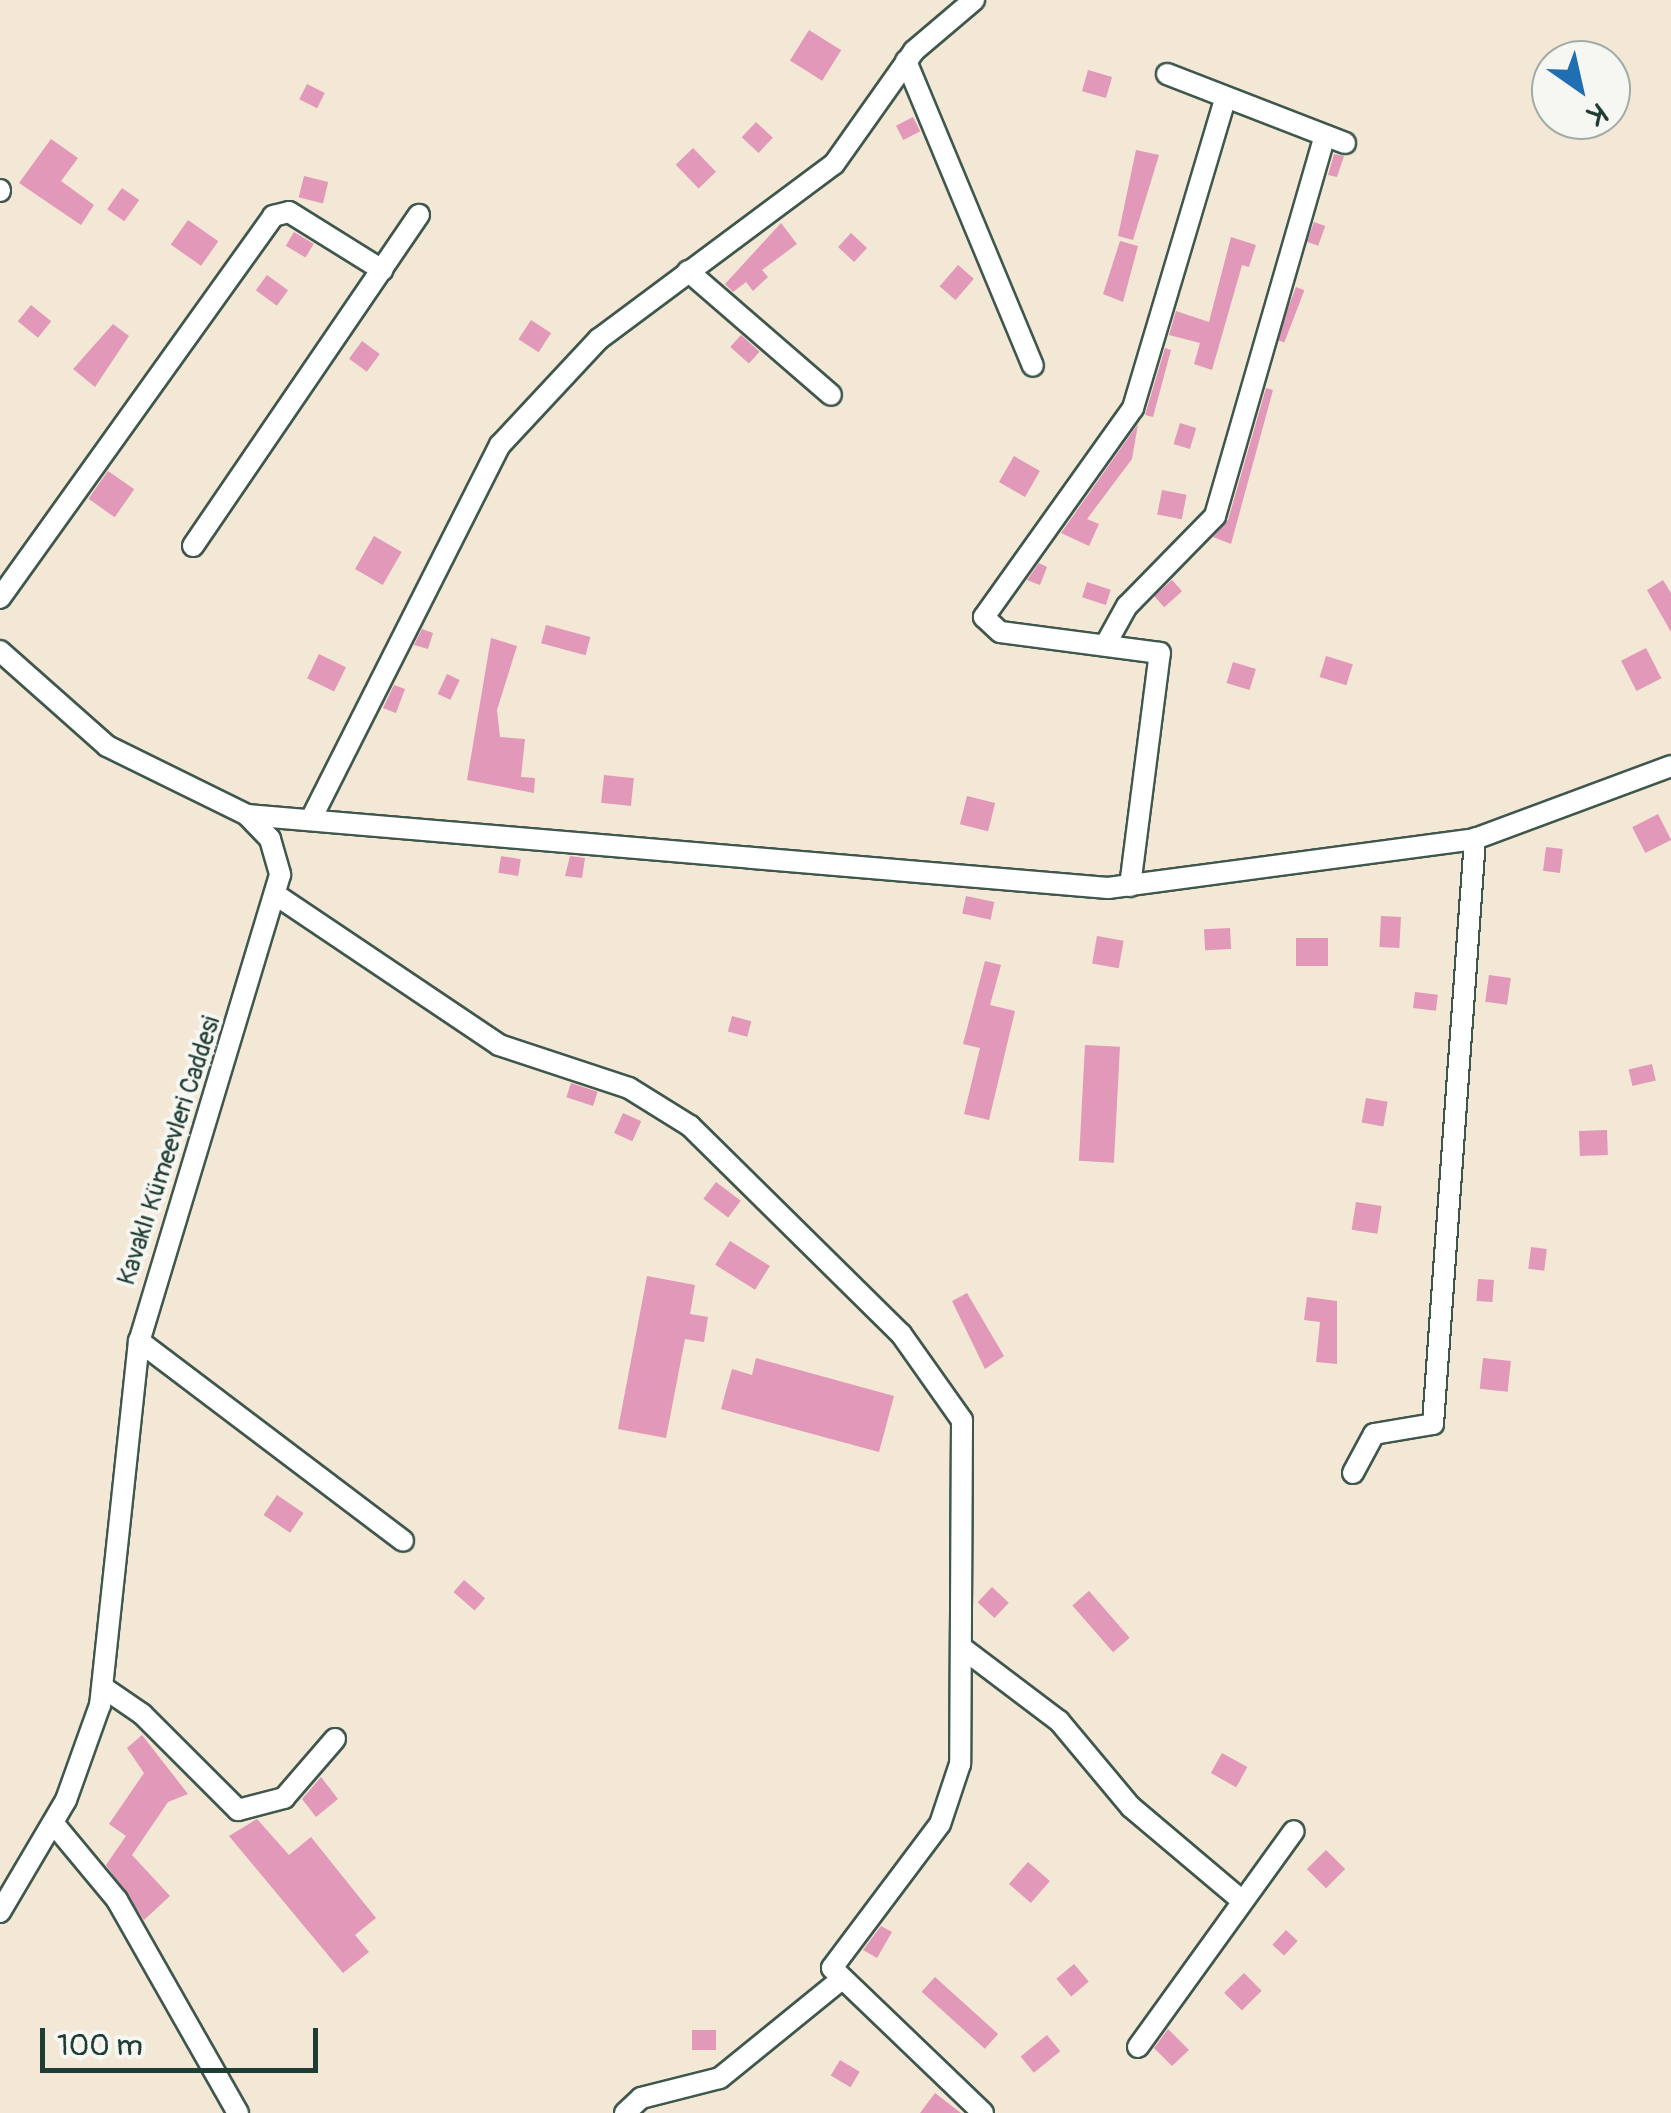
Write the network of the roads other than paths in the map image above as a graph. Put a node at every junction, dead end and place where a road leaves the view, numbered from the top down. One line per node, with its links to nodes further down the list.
1 (974, 0): 2 (street)
2 (906, 61): 7 (street); 8 (street)
3 (1167, 74): 4 (street)
4 (1226, 99): 12 (street); 12 (street)
5 (419, 215): 6 (street)
6 (382, 270): 10 (street); 11 (street)
7 (688, 271): 9 (street); 16 (street)
8 (1033, 366)
9 (830, 396)
10 (192, 546)
11 (0, 598)
12 (1108, 640): 18 (street)
13 (0, 651): 15 (street)
14 (1671, 766): 17 (street)
15 (247, 814): 16 (street); 19 (street, Kavaklı Kümeevleri Caddesi)
16 (312, 817): 18 (street)
17 (1475, 839): 18 (street); 21 (street)
18 (1130, 886)
19 (278, 897): 20 (street, Kavaklı Kümeevleri Caddesi); 23 (street)
20 (140, 1341): 22 (street); 24 (street, Kavaklı Kümeevleri Caddesi)
21 (1353, 1473)
22 (403, 1541)
23 (964, 1650): 28 (street); 30 (street)
24 (104, 1688): 25 (street); 26 (street, Kavaklı Kümeevleri Caddesi)
25 (335, 1739)
26 (54, 1824): 29 (street, Kavaklı Kümeevleri Caddesi); 32 (street)
27 (1294, 1832): 28 (street)
28 (1241, 1900): 31 (street)
29 (0, 1912)
30 (838, 1982): 33 (street); 34 (street)
31 (1138, 2047)
32 (238, 2113)
33 (625, 2113)
34 (983, 2113)

